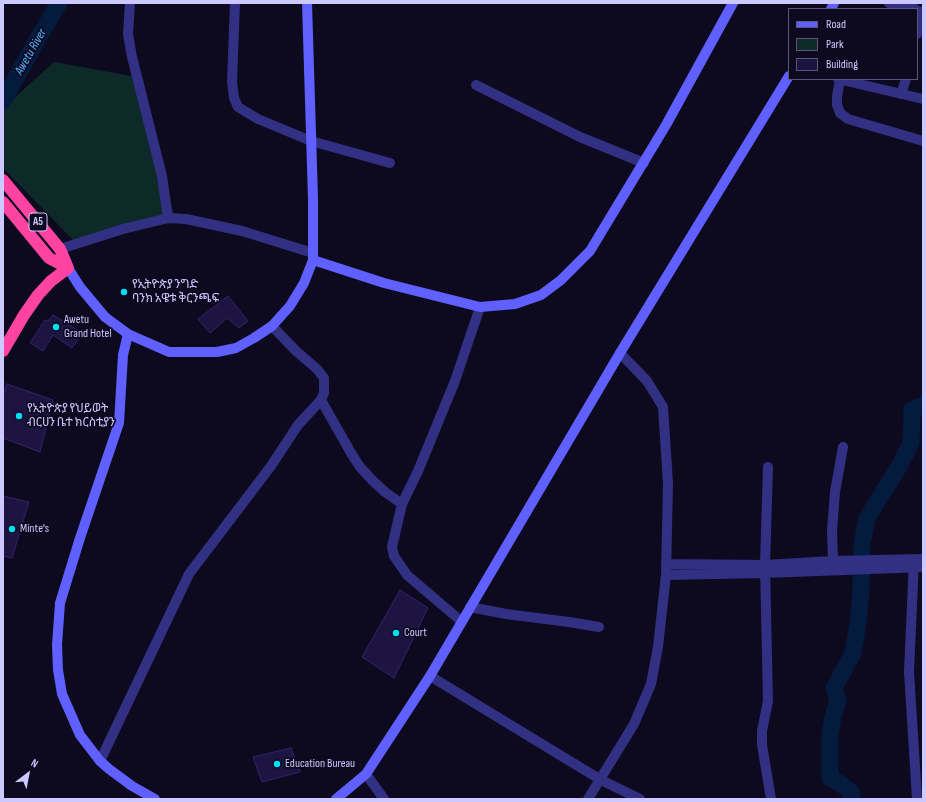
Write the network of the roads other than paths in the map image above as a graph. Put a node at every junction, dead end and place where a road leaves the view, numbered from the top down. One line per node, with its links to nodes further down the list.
1 (130, 3): 22 (street)
2 (235, 3): 16 (street)
3 (307, 3): 16 (street)
4 (733, 3): 19 (street)
5 (888, 3): 6 (street)
6 (911, 8)
7 (923, 11): 8 (street)
8 (918, 30)
9 (788, 78): 30 (street)
10 (839, 80): 17 (street)
11 (843, 80): 14 (street)
12 (906, 80): 14 (street)
13 (476, 85): 19 (street)
14 (901, 94): 15 (street)
15 (923, 99)
16 (311, 141): 18 (street); 24 (street)
17 (923, 141)
18 (390, 163)
19 (644, 163): 26 (street)
20 (3, 180): 23 (highway, A5)
21 (3, 202): 25 (highway, A5)
22 (168, 218): 23 (street); 24 (street)
23 (60, 249): 25 (highway, A5)
24 (313, 256): 26 (street); 27 (street)
25 (68, 268): 28 (street); 29 (highway)
26 (480, 307): 34 (street)
27 (272, 326): 28 (street); 31 (street)
28 (128, 334): 45 (street)
29 (3, 351)
30 (620, 353): 37 (street); 40 (street)
31 (321, 400): 34 (street); 45 (street)
32 (843, 447): 35 (street)
33 (768, 467): 38 (street)
34 (402, 504): 41 (street)
35 (833, 561): 36 (street); 38 (street)
36 (919, 563): 38 (street); 44 (street)
37 (666, 564): 38 (street); 39 (street)
38 (765, 569): 39 (street); 53 (street)
39 (666, 575): 47 (street)
40 (470, 607): 41 (street); 42 (street)
41 (461, 621): 43 (street)
42 (599, 627)
43 (430, 676): 46 (street); 47 (street)
44 (918, 752): 54 (street)
45 (100, 761): 48 (street)
46 (366, 774): 49 (street); 50 (street)
47 (600, 780): 51 (street); 52 (street)
48 (149, 798)
49 (336, 799)
50 (384, 799)
51 (588, 799)
52 (640, 799)
53 (771, 799)
54 (917, 799)

